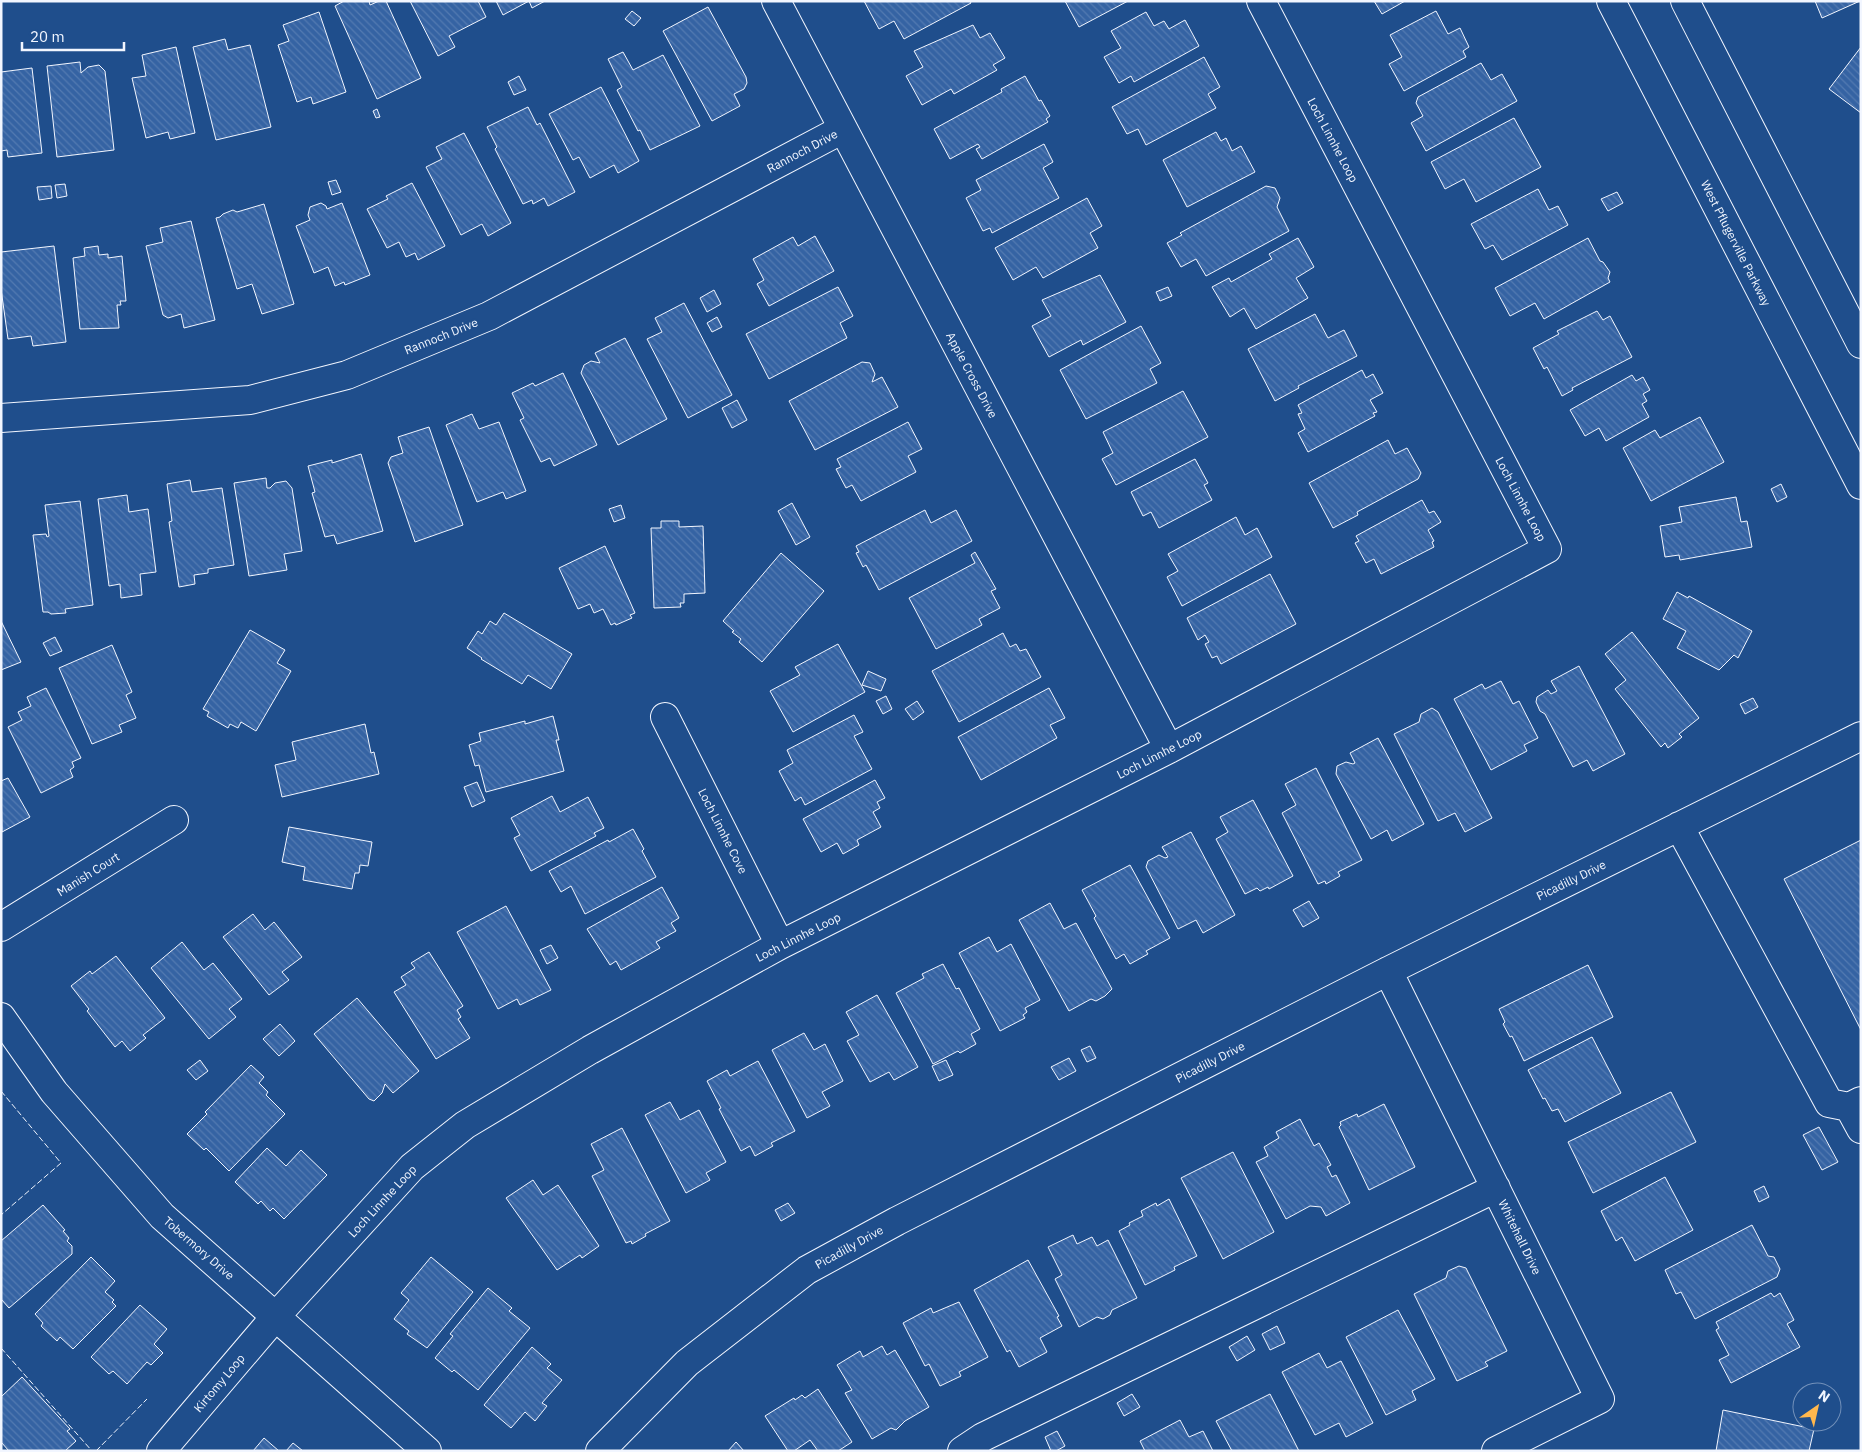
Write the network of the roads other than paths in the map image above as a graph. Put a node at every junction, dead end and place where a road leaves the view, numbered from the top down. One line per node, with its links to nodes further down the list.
1 (776, 1): 5 (street, Apple Cross Drive)
2 (1261, 1): 11 (street, Loch Linnhe Loop)
3 (1611, 1): 8 (street, West Pflugerville Parkway)
4 (1685, 1): 6 (street)
5 (843, 130): 7 (street, Rannoch Drive); 11 (street, Apple Cross Drive)
6 (1861, 344)
7 (1, 418)
8 (1861, 485)
9 (665, 716): 15 (street, Loch Linnhe Cove)
10 (1861, 736): 13 (street, Picadilly Drive)
11 (1169, 749): 15 (street, Loch Linnhe Loop)
12 (174, 820): 14 (street, Manish Court)
13 (1679, 826): 16 (street, Picadilly Drive); 18 (street)
14 (1, 927)
15 (780, 945): 20 (street, Loch Linnhe Loop)
16 (1388, 971): 19 (street, Whitehall Drive); 23 (street, Picadilly Drive)
17 (1, 1017): 20 (street, Tobermory Drive)
18 (1857, 1112)
19 (1496, 1188): 24 (street); 25 (street, Whitehall Drive)
20 (276, 1316): 21 (street, Kirtomy Loop); 22 (street, Tobermory Drive)
21 (161, 1451)
22 (427, 1451)
23 (600, 1451)
24 (962, 1451)
25 (1496, 1451)

